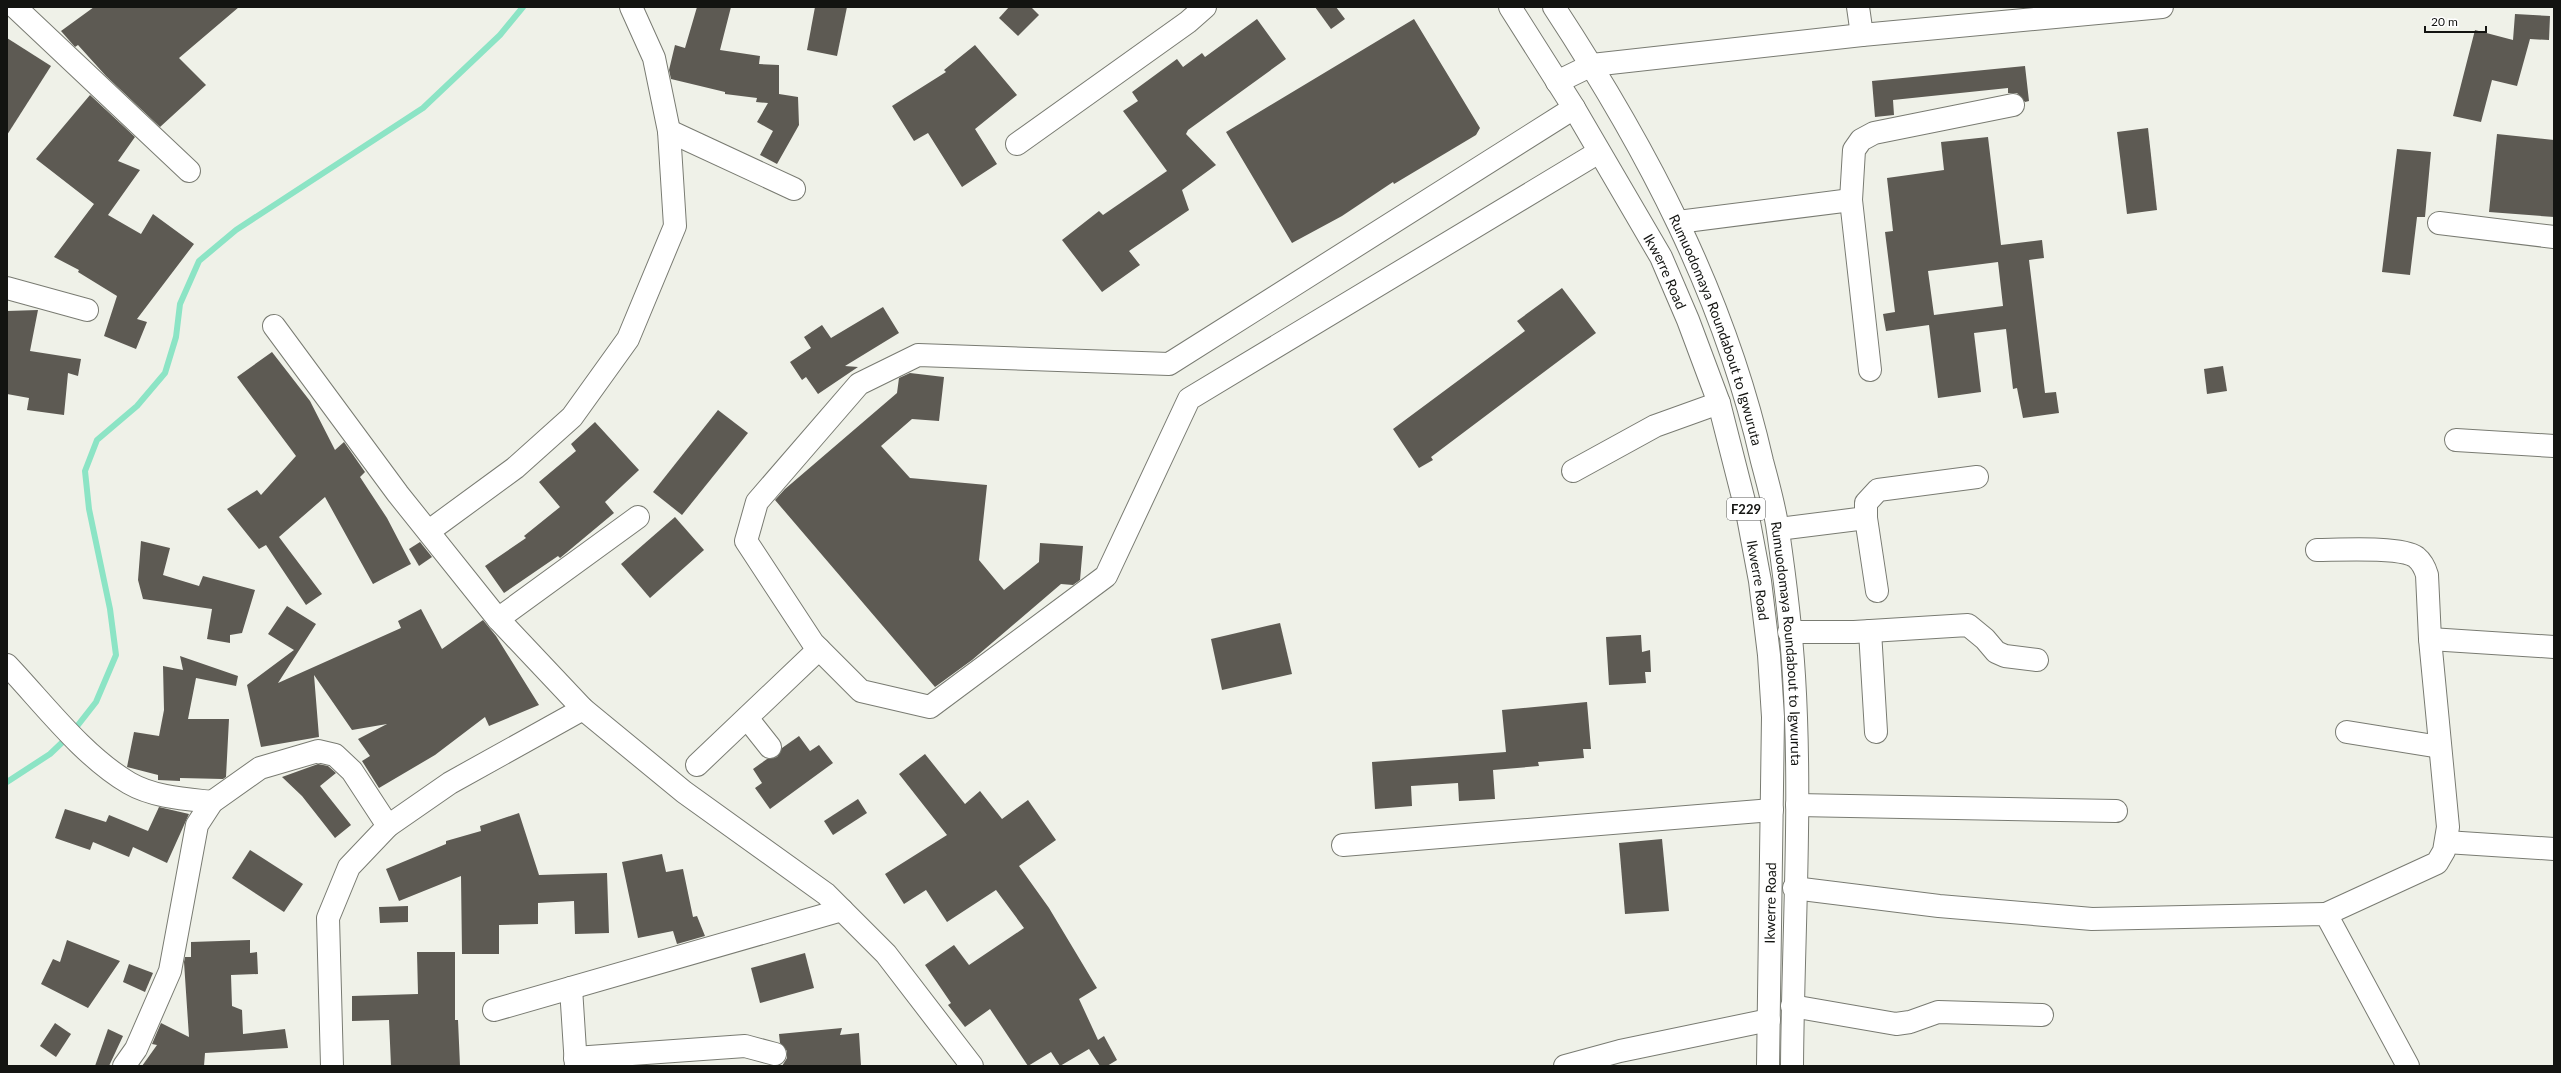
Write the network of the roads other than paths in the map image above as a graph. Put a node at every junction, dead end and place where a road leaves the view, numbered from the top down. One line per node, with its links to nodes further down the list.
1 (15, 7): 16 (street)
2 (631, 7): 13 (street)
3 (1205, 7): 14 (street)
4 (1510, 7): 10 (street, Ikwerre Road / F229)
5 (1554, 7): 9 (street, Rumuodomaya Roundabout to Igwuruta / F229)
6 (1858, 7): 8 (street)
7 (2157, 7): 8 (street)
8 (1862, 35): 9 (street)
9 (1592, 65): 10 (street); 19 (street, Rumuodomaya Roundabout to Igwuruta / F229)
10 (1557, 82): 12 (street, Ikwerre Road / F229)
11 (2013, 104): 18 (street)
12 (1574, 108): 15 (street, Ikwerre Road / F229); 42 (street)
13 (669, 131): 17 (street); 34 (street)
14 (1016, 144)
15 (1599, 152): 26 (street, Ikwerre Road / F229); 42 (street)
16 (189, 171)
17 (794, 189)
18 (1851, 200): 19 (street); 25 (street)
19 (1678, 222): 33 (street, Rumuodomaya Roundabout to Igwuruta / F229)
20 (2439, 223): 21 (street)
21 (2554, 237)
22 (7, 288): 23 (street)
23 (87, 310)
24 (274, 326): 34 (street)
25 (1870, 370)
26 (1719, 403): 29 (street); 54 (street, Ikwerre Road / F229)
27 (2456, 440): 28 (street)
28 (2554, 446)
29 (1573, 471)
30 (1977, 477): 32 (street)
31 (638, 517): 37 (street)
32 (1866, 518): 33 (street); 36 (street)
33 (1778, 529): 39 (street, Rumuodomaya Roundabout to Igwuruta / F229)
34 (429, 531): 37 (street)
35 (2317, 550): 40 (street)
36 (1877, 591)
37 (498, 619): 45 (street)
38 (1870, 631): 39 (street); 43 (street); 47 (street)
39 (1789, 632): 53 (street, Rumuodomaya Roundabout to Igwuruta / F229)
40 (2430, 639): 41 (street); 50 (street)
41 (2554, 647)
42 (819, 649): 46 (street)
43 (2037, 660)
44 (7, 665): 52 (street)
45 (583, 708): 56 (street); 61 (street)
46 (747, 718): 49 (street); 51 (street)
47 (1876, 732)
48 (2348, 732): 50 (street)
49 (770, 747)
50 (2440, 747): 57 (street)
51 (697, 765)
52 (212, 802): 56 (street); 70 (street)
53 (1797, 805): 55 (street); 60 (street, Rumuodomaya Roundabout to Igwuruta / F229)
54 (1772, 810): 58 (street); 67 (street, Ikwerre Road / F229)
55 (2116, 811)
56 (388, 826): 71 (street)
57 (2446, 842): 59 (street); 62 (street)
58 (1343, 845)
59 (2554, 849)
60 (1794, 888): 62 (street); 64 (street, Rumuodomaya Roundabout to Igwuruta / F229)
61 (842, 910): 63 (street); 72 (street)
62 (2326, 914): 76 (street)
63 (570, 988): 65 (street); 69 (street)
64 (1792, 1006): 66 (street); 75 (street, Rumuodomaya Roundabout to Igwuruta / F229)
65 (494, 1010)
66 (2042, 1015)
67 (1769, 1020): 73 (street); 74 (street, Ikwerre Road / F229)
68 (775, 1054): 69 (street)
69 (576, 1062)
70 (124, 1066)
71 (332, 1066)
72 (972, 1066)
73 (1566, 1066)
74 (1768, 1066)
75 (1792, 1066)
76 (2408, 1066)

